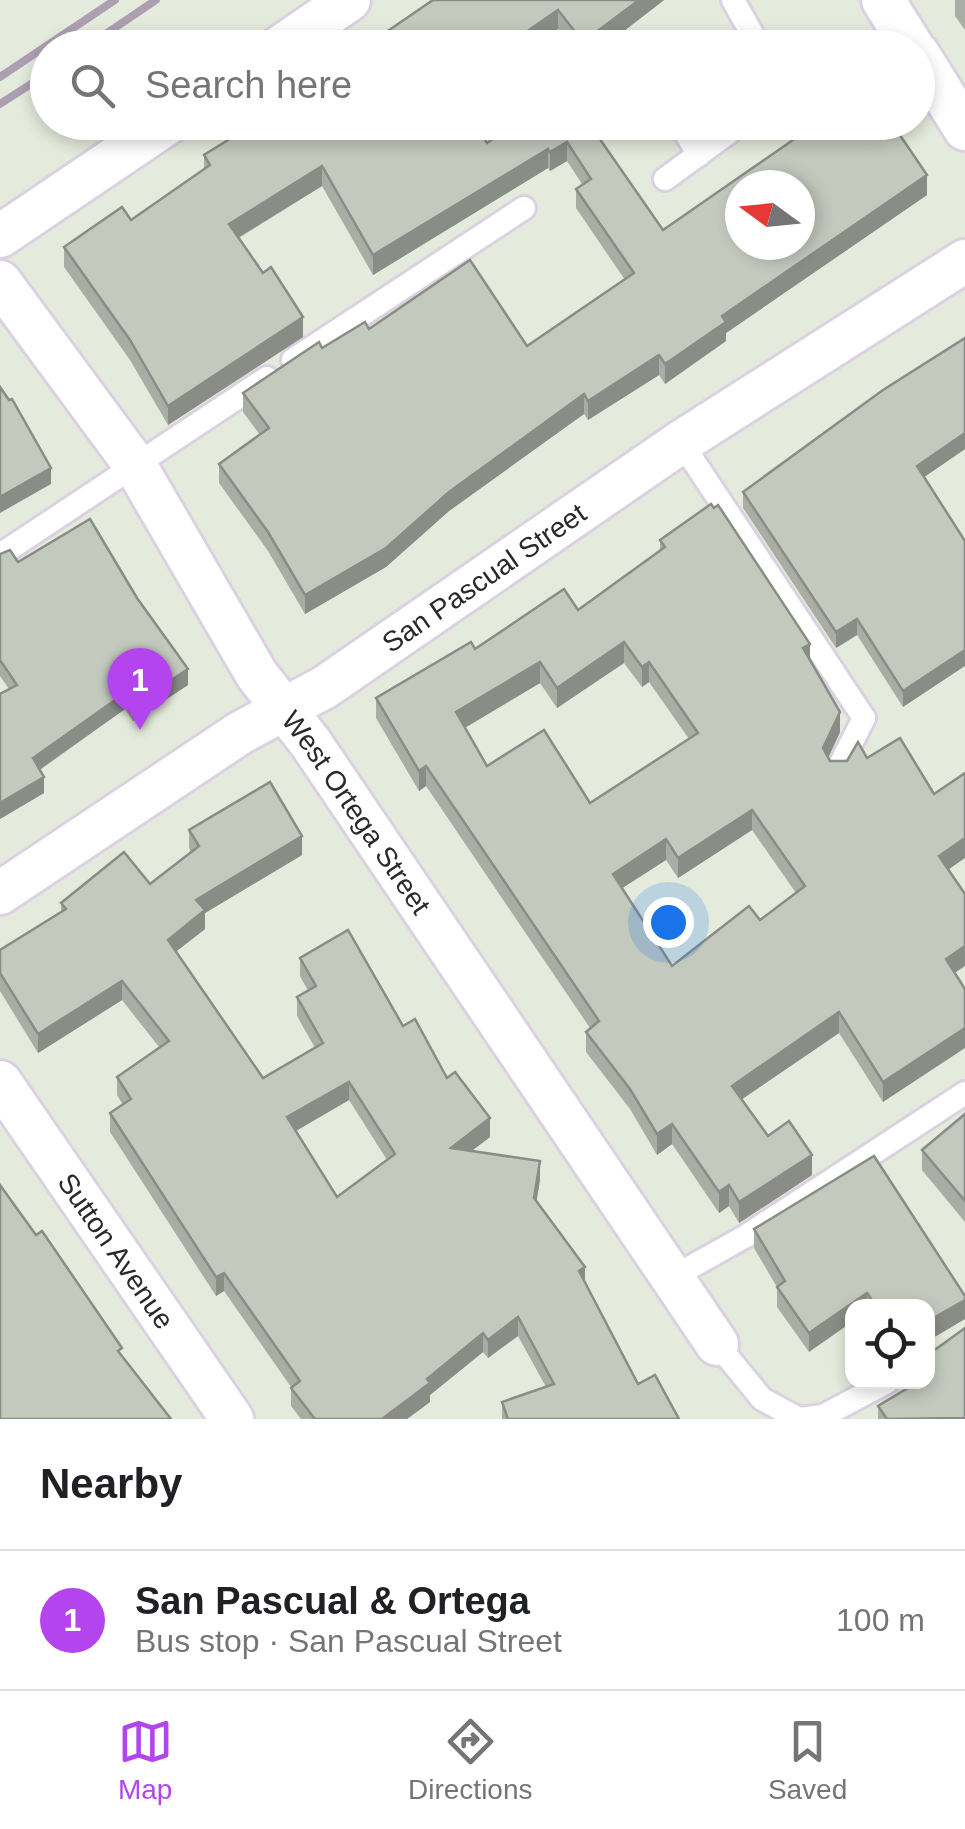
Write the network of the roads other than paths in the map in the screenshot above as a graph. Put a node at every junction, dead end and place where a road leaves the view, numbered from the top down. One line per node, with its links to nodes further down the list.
1 (348, 0): 4 (street)
2 (733, 0): 5 (lane)
3 (883, 0): 6 (street)
4 (305, 30)
5 (750, 30)
6 (902, 30)
7 (935, 81): 8 (street)
8 (965, 128)
9 (142, 140): 15 (street)
10 (690, 140): 12 (lane)
11 (719, 140): 12 (lane)
12 (699, 155): 13 (lane)
13 (666, 179)
14 (524, 208): 19 (lane)
15 (0, 236)
16 (965, 261): 18 (street, San Pascual Street)
17 (0, 282): 19 (street, West Ortega Street)
18 (681, 442): 21 (street, San Pascual Street); 22 (lane)
19 (135, 465): 20 (lane); 21 (street, West Ortega Street)
20 (0, 555)
21 (283, 708): 23 (street, San Pascual Street); 26 (street, West Ortega Street)
22 (838, 768)
23 (0, 893)
24 (0, 1082): 29 (street, Sutton Avenue)
25 (965, 1092): 26 (lane)
26 (673, 1277): 27 (street, West Ortega Street)
27 (717, 1344): 30 (lane)
28 (874, 1389): 30 (lane)
29 (232, 1419)
30 (800, 1419)

